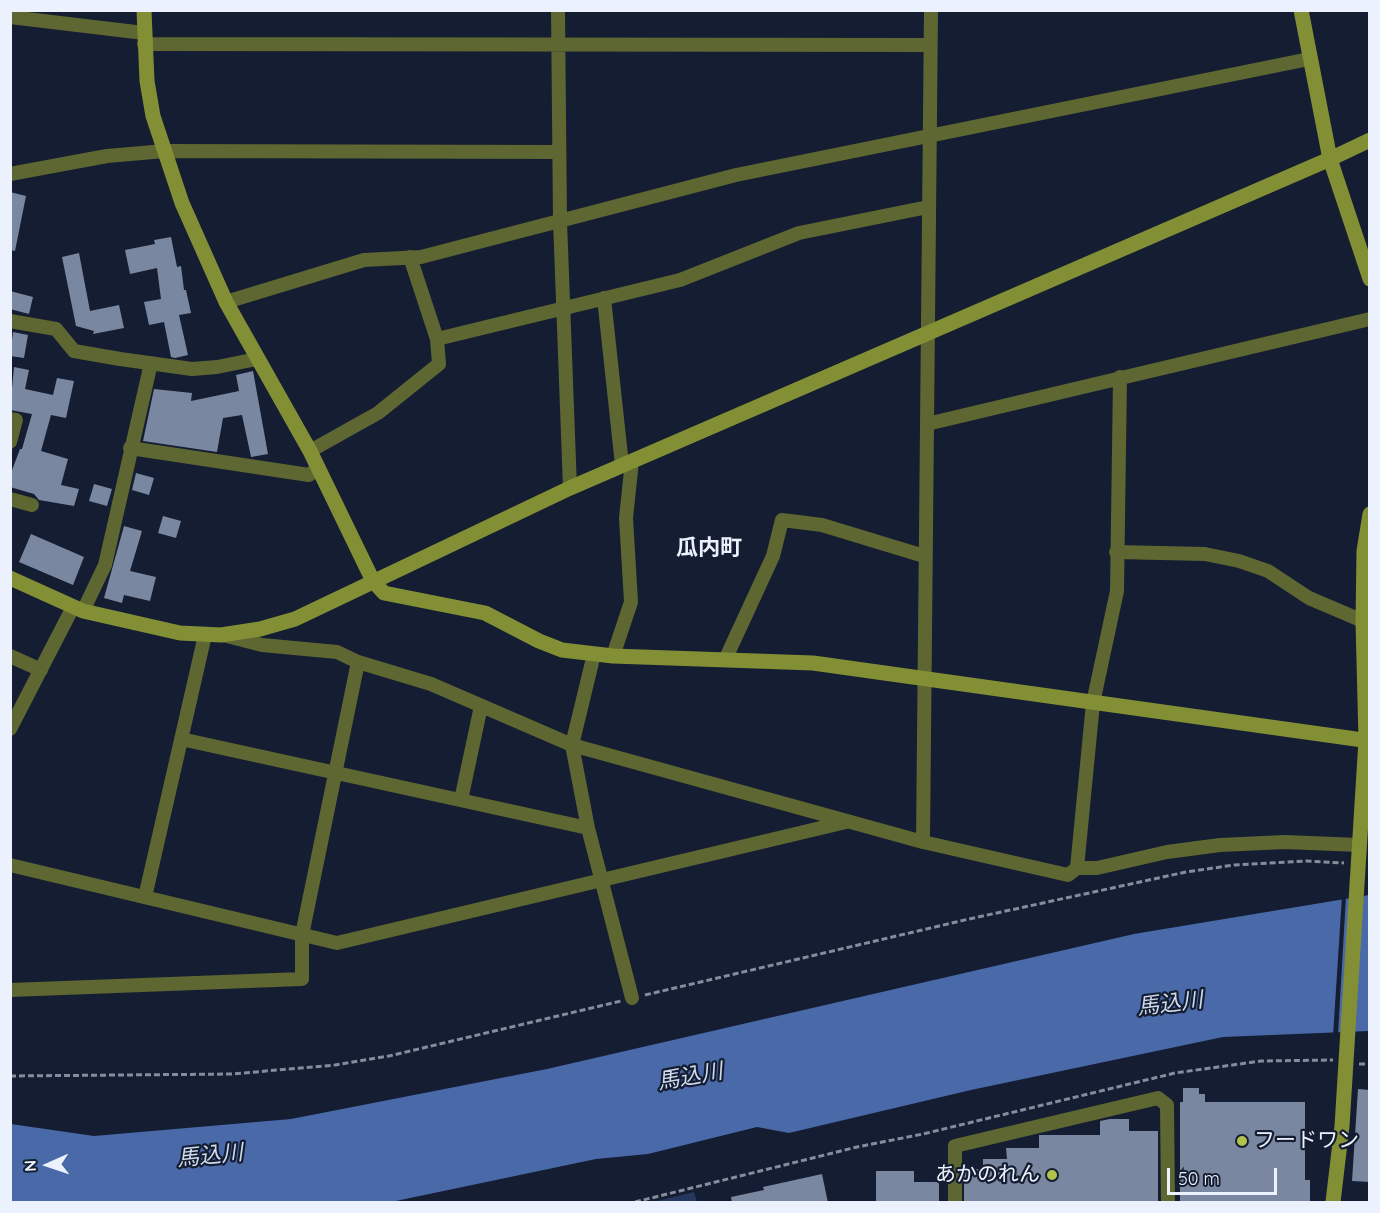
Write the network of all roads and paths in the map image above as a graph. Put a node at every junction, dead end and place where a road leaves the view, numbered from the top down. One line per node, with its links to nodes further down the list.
1 (144, 10): 6 (street)
2 (558, 10): 7 (street)
3 (931, 10): 8 (street)
4 (1301, 10): 9 (street)
5 (10, 17): 6 (street)
6 (144, 39): 7 (street); 12 (street)
7 (559, 44): 8 (street); 13 (street)
8 (930, 45): 10 (street)
9 (1309, 59): 10 (street); 14 (street)
10 (928, 136): 16 (street); 17 (street)
11 (1370, 140): 14 (street)
12 (165, 151): 13 (street); 15 (street); 21 (street)
13 (559, 152): 17 (street)
14 (1330, 159): 19 (street); 25 (street)
15 (10, 174)
16 (928, 207): 20 (street); 25 (street)
17 (560, 221): 18 (street); 22 (street)
18 (410, 257): 21 (street); 26 (street)
19 (1370, 279)
20 (604, 298): 22 (street); 35 (street)
21 (226, 302): 27 (street)
22 (564, 309): 26 (street); 37 (street)
23 (1370, 319): 29 (street)
24 (10, 321): 28 (street)
25 (927, 333): 31 (street); 35 (street)
26 (437, 339): 34 (street)
27 (257, 359): 28 (street); 34 (street)
28 (151, 363): 33 (street)
29 (1120, 377): 31 (street); 41 (street)
30 (10, 419): 32 (street)
31 (927, 424): 42 (street)
32 (10, 442)
33 (130, 448): 36 (street); 45 (street)
34 (310, 451): 36 (street)
35 (627, 463): 37 (street); 51 (street)
36 (318, 468): 44 (street)
37 (570, 488): 44 (street)
38 (10, 499): 39 (street)
39 (32, 505)
40 (1370, 514): 46 (street)
41 (1116, 552): 46 (street); 56 (street)
42 (924, 556): 52 (street); 55 (street)
43 (10, 578): 45 (street)
44 (373, 581): 48 (street); 49 (street)
45 (78, 609): 47 (street); 54 (street)
46 (1366, 621): 60 (street)
47 (205, 635): 48 (street); 59 (street)
48 (221, 635): 53 (street)
49 (594, 654): 51 (street); 61 (street)
50 (10, 656): 54 (street)
51 (613, 656): 52 (street)
52 (725, 660): 55 (street)
53 (358, 662): 57 (street); 62 (street)
54 (41, 669): 58 (street)
55 (925, 680): 56 (street); 66 (street)
56 (1092, 703): 60 (street); 70 (street)
57 (482, 706): 61 (street); 63 (street)
58 (10, 729)
59 (181, 739): 62 (street); 72 (street)
60 (1368, 741): 67 (street)
61 (572, 745): 64 (street); 65 (street)
62 (336, 772): 63 (street); 73 (street)
63 (461, 800): 65 (street)
64 (848, 822): 66 (street); 71 (street)
65 (588, 828): 71 (street)
66 (923, 842): 70 (street)
67 (1359, 845): 69 (street); 70 (street)
68 (10, 865): 72 (street)
69 (1357, 866): 75 (path); 76 (street)
70 (1077, 868)
71 (601, 882): 73 (street); 75 (street)
72 (145, 897): 73 (street)
73 (302, 935): 74 (street)
74 (10, 990)
75 (632, 998): 77 (path)
76 (1340, 1058): 78 (path); 83 (street)
77 (10, 1076)
78 (1162, 1076): 79 (path); 80 (path)
79 (1164, 1084)
80 (635, 1203)
81 (955, 1203): 82 (street)
82 (1168, 1203)
83 (1333, 1203)

